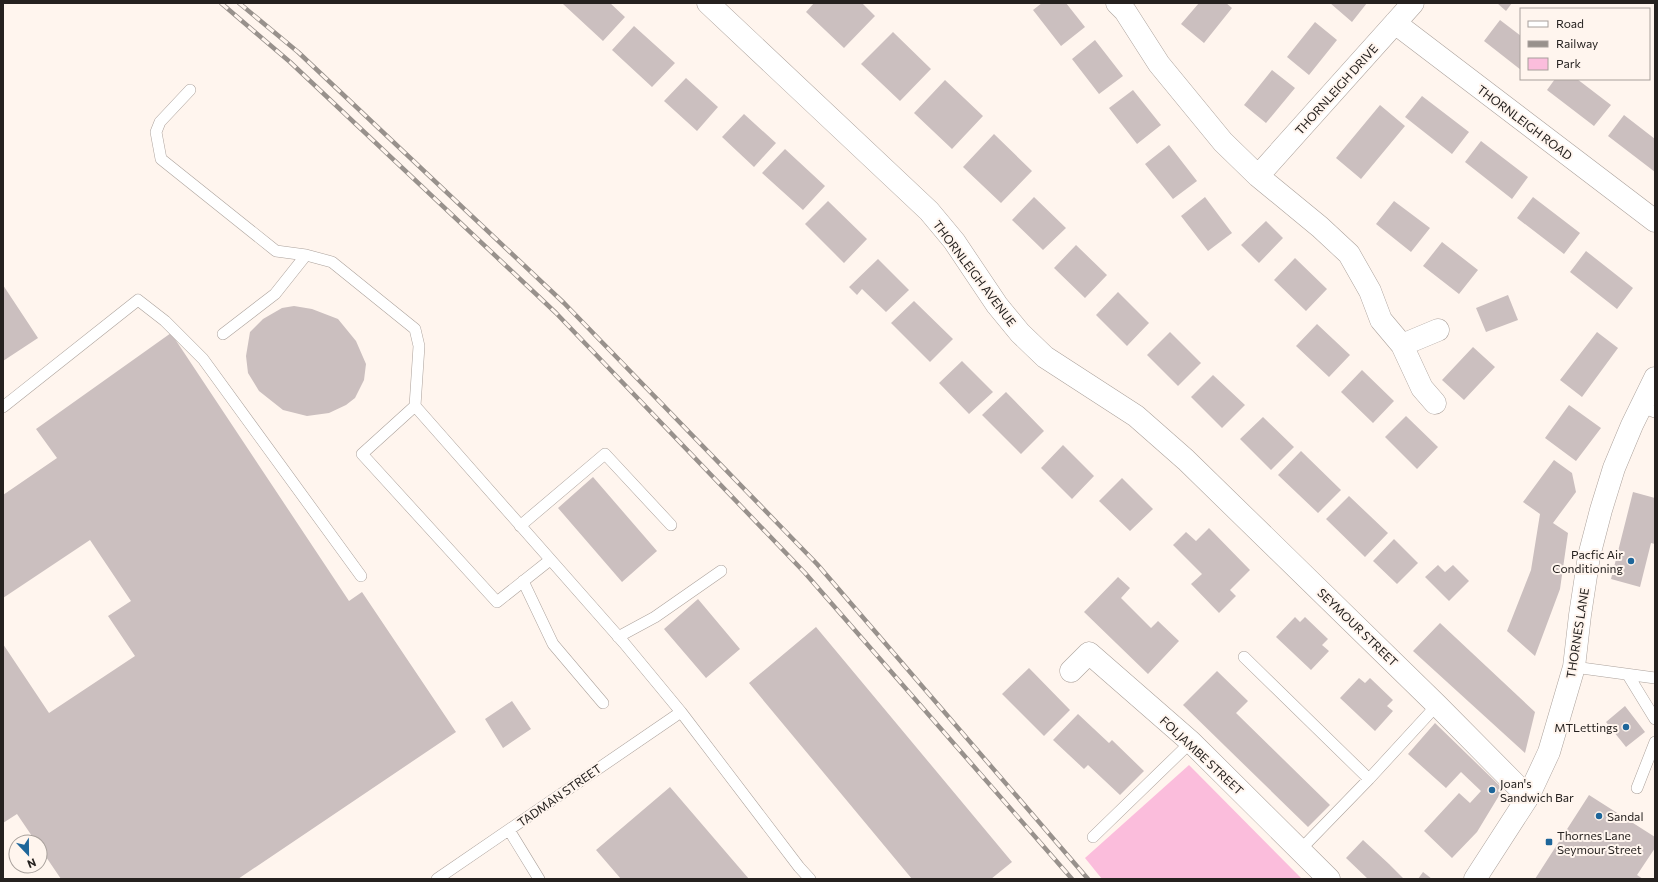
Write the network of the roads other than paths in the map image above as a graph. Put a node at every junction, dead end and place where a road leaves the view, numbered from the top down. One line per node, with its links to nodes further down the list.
1 (708, 3): 17 (street, THORNLEIGH AVENUE)
2 (1413, 3): 4 (street, THORNLEIGH DRIVE)
3 (1125, 6): 6 (street)
4 (1395, 23): 6 (street, THORNLEIGH DRIVE); 7 (street, THORNLEIGH ROAD)
5 (190, 90): 8 (lane)
6 (1258, 176): 11 (street)
7 (1655, 221)
8 (306, 255): 10 (lane); 14 (lane)
9 (1438, 330): 11 (street)
10 (223, 334)
11 (1402, 345): 13 (street)
12 (1655, 378): 16 (street, THORNES LANE)
13 (1436, 404)
14 (415, 406): 19 (lane); 23 (lane)
15 (3, 407): 22 (lane)
16 (1648, 409): 26 (street, THORNES LANE)
17 (1186, 460): 31 (street, SEYMOUR STREET)
18 (671, 525): 19 (lane)
19 (520, 526): 20 (lane)
20 (550, 560): 23 (lane); 24 (lane)
21 (721, 571): 24 (lane)
22 (361, 576)
23 (523, 581): 30 (lane)
24 (621, 640): 32 (lane)
25 (1244, 657): 36 (lane)
26 (1574, 667): 28 (lane); 38 (street, THORNES LANE)
27 (1071, 671): 34 (street, FOLJAMBE STREET)
28 (1628, 675): 29 (lane); 33 (lane)
29 (1655, 678)
30 (603, 702)
31 (1437, 705): 36 (lane); 38 (street, SEYMOUR STREET)
32 (681, 712): 39 (lane, TADMAN STREET); 44 (lane)
33 (1655, 719)
34 (1191, 742): 40 (lane); 41 (street, FOLJAMBE STREET)
35 (1655, 742): 37 (lane)
36 (1369, 779): 41 (lane)
37 (1637, 788)
38 (1528, 797): 46 (street, THORNES LANE)
39 (509, 830): 42 (lane, TADMAN STREET); 43 (lane)
40 (1093, 837)
41 (1300, 850): 45 (street, FOLJAMBE STREET)
42 (437, 879)
43 (539, 879)
44 (810, 879)
45 (1329, 879)
46 (1475, 879)

